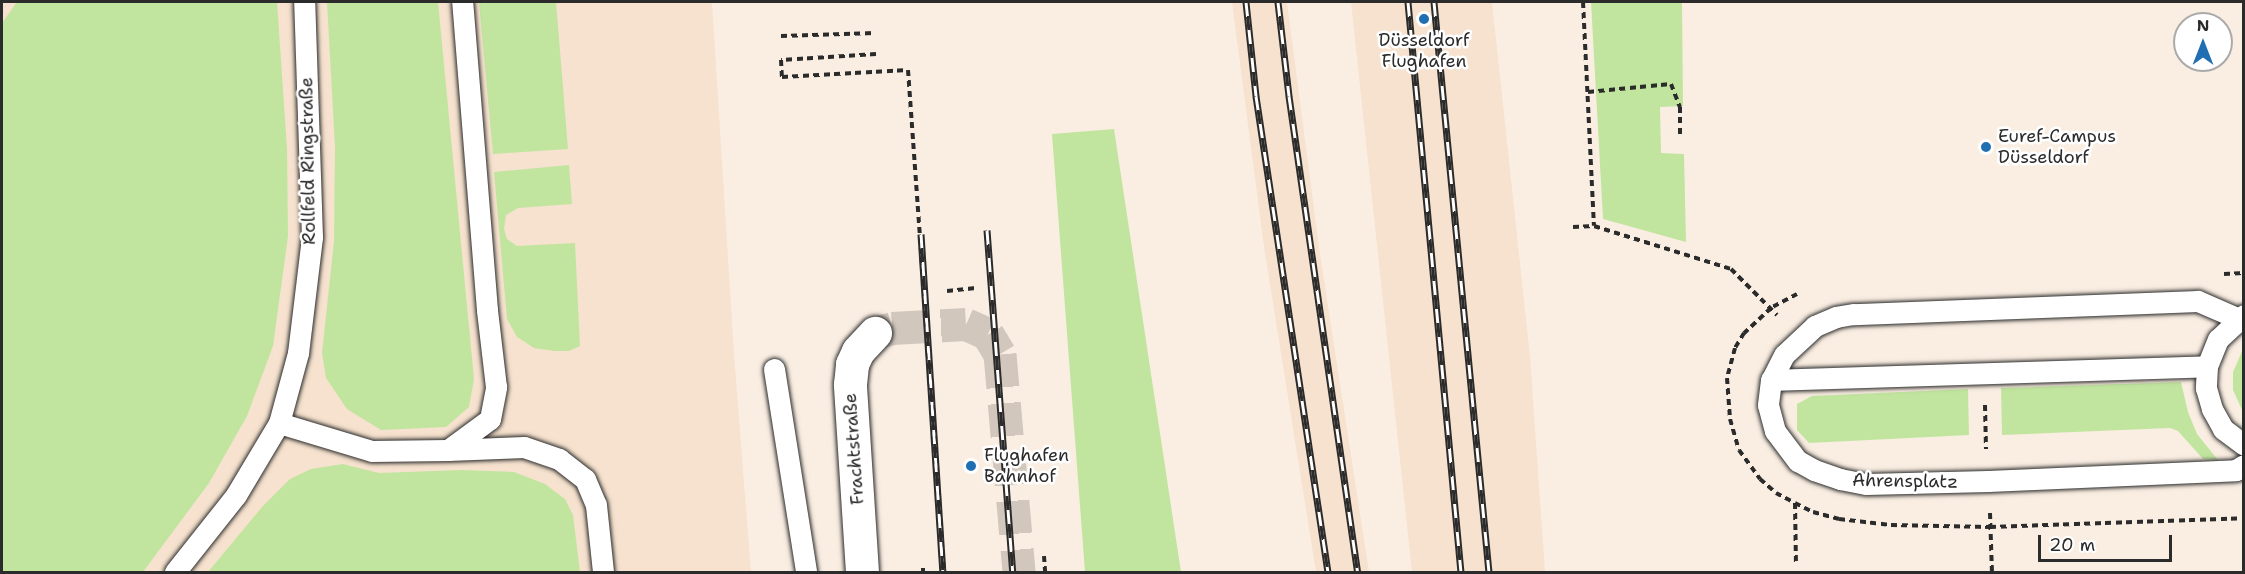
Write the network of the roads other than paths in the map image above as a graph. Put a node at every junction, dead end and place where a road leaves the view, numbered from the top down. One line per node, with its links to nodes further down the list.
1 (304, 2): 8 (lane, Rollfeld Ringstraße)
2 (462, 2): 10 (lane)
3 (2240, 316): 5 (lane); 7 (lane, Ahrensplatz)
4 (875, 333): 15 (street, Frachtstraße)
5 (2207, 366): 7 (lane); 9 (lane)
6 (774, 369): 14 (lane)
7 (1771, 380): 11 (lane, Ahrensplatz)
8 (279, 423): 10 (lane); 12 (lane, Rollfeld Ringstraße)
9 (2244, 445)
10 (448, 450): 13 (lane)
11 (2244, 465)
12 (175, 573)
13 (603, 573)
14 (806, 573)
15 (862, 573)

